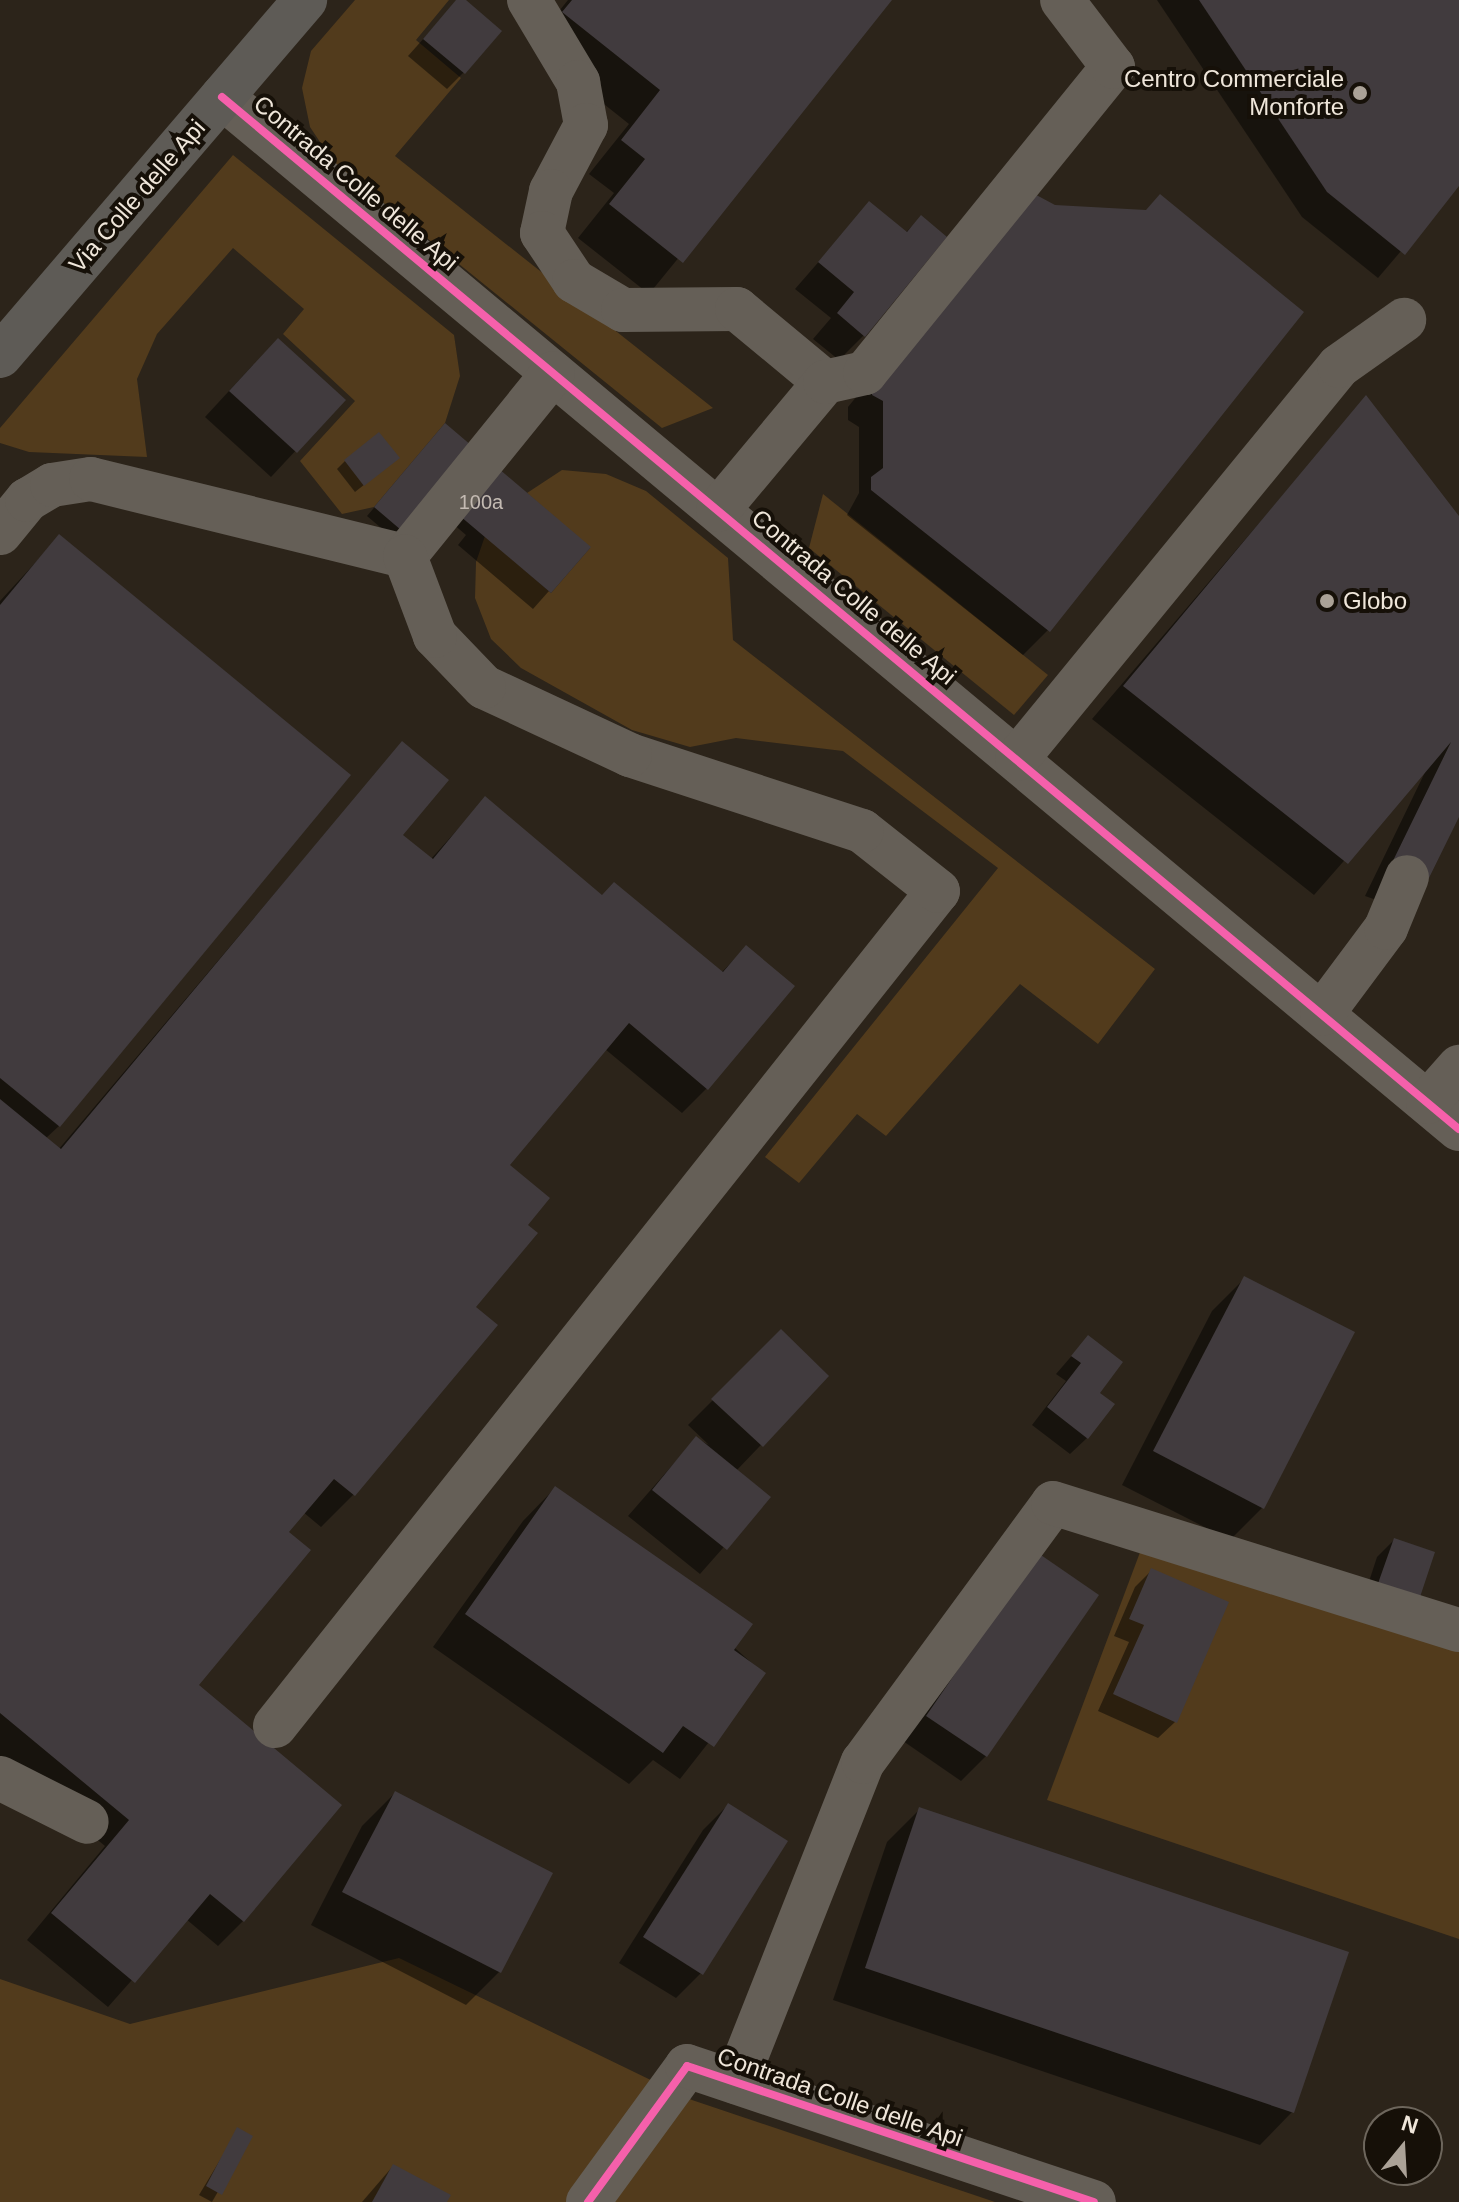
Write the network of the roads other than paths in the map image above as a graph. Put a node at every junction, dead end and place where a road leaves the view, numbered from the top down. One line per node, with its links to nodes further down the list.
1 (529, 0): 8 (street)
2 (1062, 0): 8 (street)
3 (298, 2): 4 (main road, Via Colle delle Api)
4 (222, 97): 6 (main road, Via Colle delle Api); 7 (street, Contrada Colle delle Api)
5 (1404, 320): 12 (street)
6 (0, 356)
7 (553, 373): 9 (street, Contrada Colle delle Api); 11 (street)
8 (825, 382): 9 (street)
9 (718, 510): 12 (street, Contrada Colle delle Api)
10 (0, 533): 11 (street)
11 (405, 556): 18 (street)
12 (1017, 759): 14 (street, Contrada Colle delle Api)
13 (1407, 877): 14 (street)
14 (1322, 1014): 16 (street, Contrada Colle delle Api)
15 (1459, 1067): 16 (street)
16 (1443, 1116)
17 (1459, 1630): 21 (street)
18 (275, 1726)
19 (0, 1778): 20 (street)
20 (87, 1822)
21 (736, 2082): 22 (street, Contrada Colle delle Api); 23 (street, Contrada Colle delle Api)
22 (588, 2202)
23 (1094, 2202)

